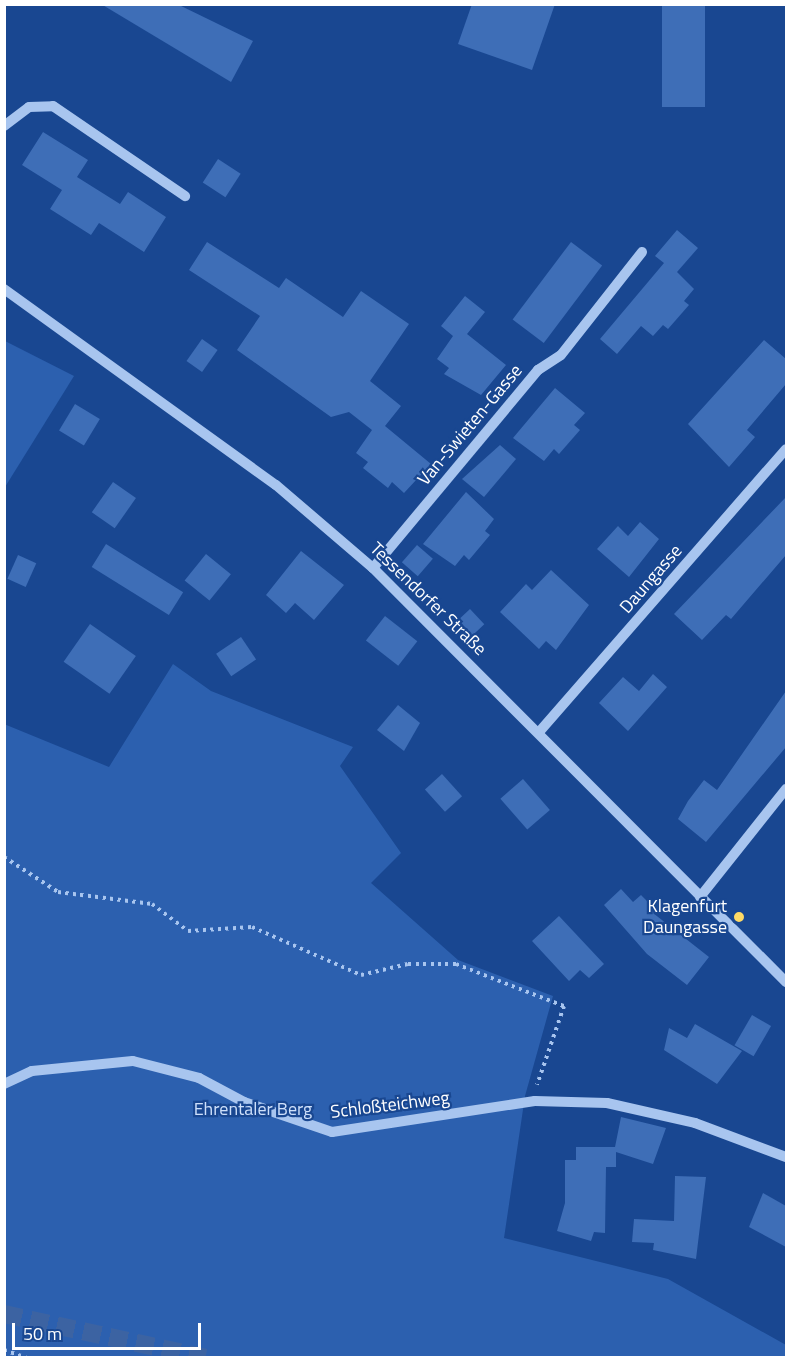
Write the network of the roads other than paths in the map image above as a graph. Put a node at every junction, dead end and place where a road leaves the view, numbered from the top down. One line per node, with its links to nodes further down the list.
1 (4, 126): 2 (street)
2 (185, 196)
3 (642, 252): 6 (street, Van-Swieten-Gasse)
4 (4, 289): 6 (street, Tessendorfer Straße)
5 (786, 449): 7 (street, Daungasse)
6 (373, 568): 7 (street, Tessendorfer Straße)
7 (540, 731): 9 (street, Tessendorfer Straße)
8 (786, 789): 9 (street)
9 (700, 897): 10 (street, Tessendorfer Straße)
10 (786, 982)
11 (4, 1084): 12 (street, Schloßteichweg)
12 (786, 1157)

